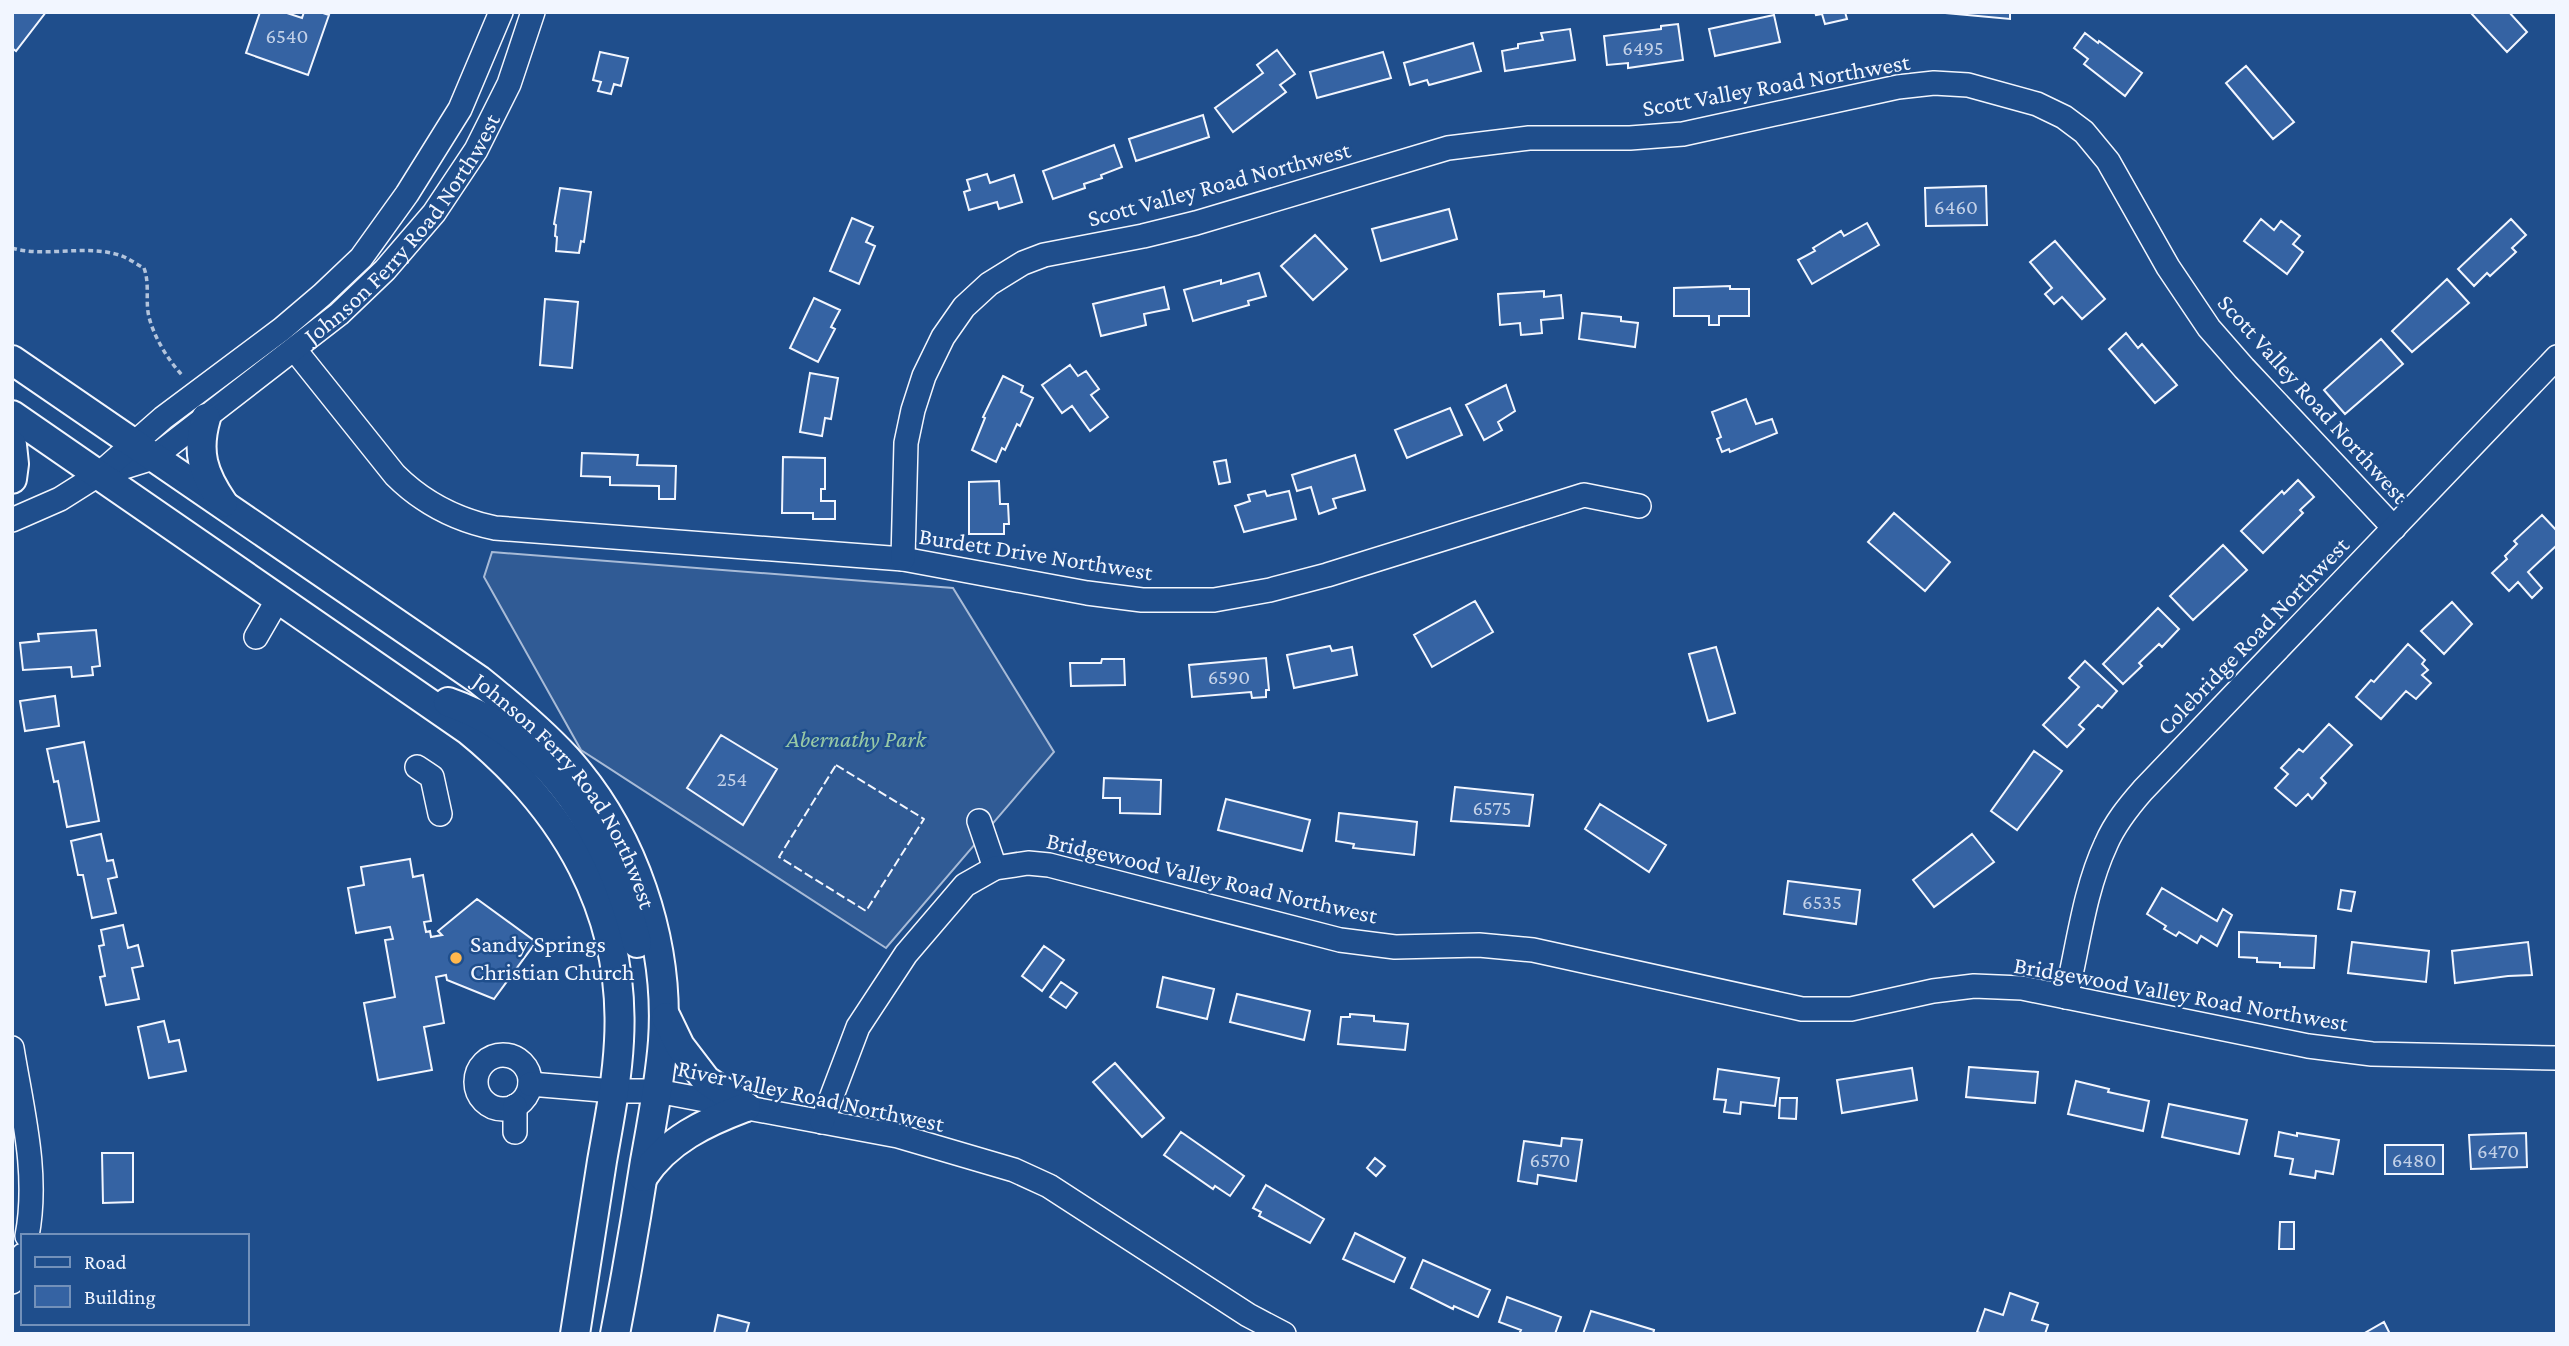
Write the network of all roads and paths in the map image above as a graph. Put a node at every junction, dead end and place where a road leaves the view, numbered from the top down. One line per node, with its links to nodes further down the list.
1 (501, 12): 11 (street, Johnson Ferry Road Northwest)
2 (533, 12): 4 (street, Johnson Ferry Road Northwest)
3 (12, 248): 7 (path)
4 (295, 350): 9 (street, Johnson Ferry Road Northwest); 18 (street, Burdett Drive Northwest)
5 (2557, 357): 17 (street, Colebridge Road Northwest)
6 (12, 360): 11 (main road)
7 (182, 375)
8 (12, 415): 12 (main road)
9 (206, 418): 11 (street, Johnson Ferry Road Northwest); 15 (main road)
10 (12, 445): 13 (main road)
11 (142, 451): 12 (street, Johnson Ferry Road Northwest); 15 (main road, Johnson Ferry Road Northwest)
12 (98, 475): 16 (street); 19 (main road, Johnson Ferry Road Northwest)
13 (12, 479)
14 (1639, 506): 18 (street, Burdett Drive Northwest)
15 (227, 509): 27 (main road, Johnson Ferry Road Northwest)
16 (12, 520)
17 (2394, 528): 18 (street, Scott Valley Road Northwest); 26 (street, Colebridge Road Northwest)
18 (903, 559)
19 (278, 599): 20 (street); 21 (main road, Johnson Ferry Road Northwest)
20 (256, 637)
21 (411, 691): 31 (main road, Johnson Ferry Road Northwest); 32 (main road)
22 (417, 767): 23 (street)
23 (440, 814)
24 (979, 821): 25 (street)
25 (995, 868): 26 (street, Bridgewood Valley Road Northwest); 35 (street, Bridgewood Valley Road Northwest)
26 (2066, 997): 29 (street, Bridgewood Valley Road Northwest)
27 (663, 1011): 32 (main road, Johnson Ferry Road Northwest); 34 (main road)
28 (12, 1048): 38 (street)
29 (2557, 1058)
30 (530, 1084): 31 (street, River Valley Road Northwest); 33 (street); 33 (street)
31 (614, 1091): 32 (street, River Valley Road Northwest); 41 (main road, Johnson Ferry Road Northwest)
32 (657, 1091): 34 (street, River Valley Road Northwest); 37 (main road, Johnson Ferry Road Northwest)
33 (516, 1106): 36 (street)
34 (746, 1107): 35 (street, River Valley Road Northwest); 37 (main road)
35 (822, 1122): 43 (street, River Valley Road Northwest)
36 (515, 1132)
37 (642, 1179): 42 (main road, Johnson Ferry Road Northwest)
38 (27, 1234)
39 (21, 1260): 40 (street)
40 (12, 1282)
41 (575, 1334)
42 (615, 1334)
43 (1284, 1334)

